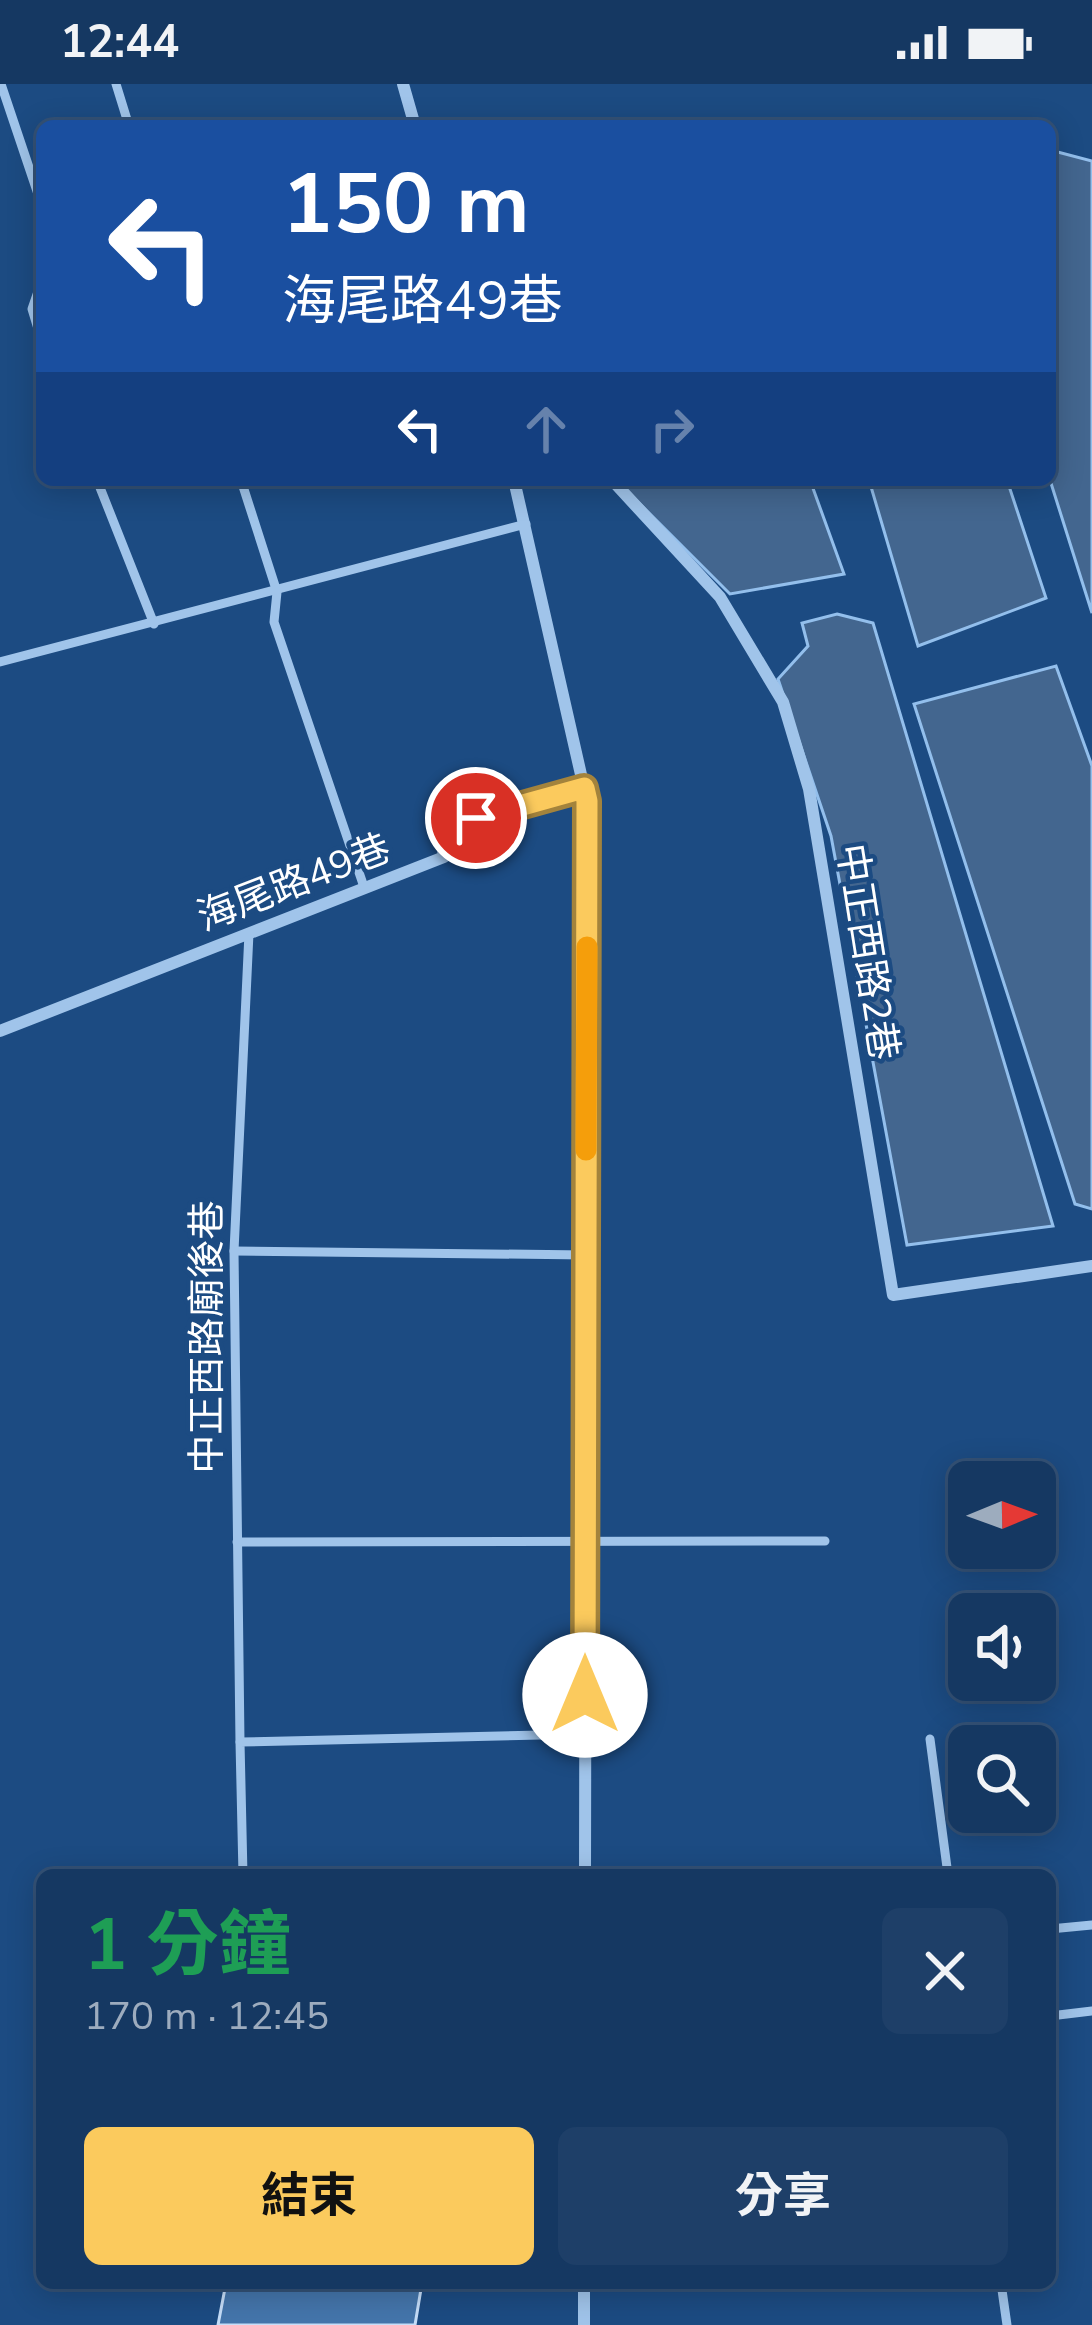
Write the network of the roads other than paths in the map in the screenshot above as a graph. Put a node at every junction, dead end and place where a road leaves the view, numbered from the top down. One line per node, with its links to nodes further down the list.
1 (1, 84): 6 (lane)
2 (116, 84): 4 (lane)
3 (403, 84): 5 (street)
4 (127, 120)
5 (413, 120)
6 (36, 188)
7 (99, 486): 13 (lane)
8 (243, 486): 12 (lane)
9 (516, 486): 11 (street)
10 (617, 486): 21 (street, 中正西路2巷)
11 (526, 524): 12 (lane); 15 (street)
12 (277, 592): 13 (lane); 16 (lane)
13 (154, 624): 14 (lane)
14 (0, 662)
15 (584, 788): 16 (street, 海尾路49巷); 20 (street)
16 (364, 887): 17 (street, 海尾路49巷)
17 (250, 933): 18 (street, 海尾路49巷); 19 (lane, 中正西路廟後巷)
18 (0, 1031)
19 (234, 1251): 20 (lane); 24 (lane, 中正西路廟後巷)
20 (586, 1256): 22 (street)
21 (1092, 1266)
22 (585, 1540): 23 (lane); 24 (lane); 25 (street)
23 (826, 1540)
24 (237, 1542): 27 (lane, 中正西路廟後巷)
25 (585, 1734): 27 (lane); 29 (street)
26 (930, 1739): 30 (lane)
27 (239, 1742): 28 (lane, 中正西路廟後巷)
28 (243, 1869)
29 (585, 1869)
30 (947, 1869)
31 (1092, 1925): 32 (lane)
32 (1056, 1928)
33 (1092, 2012): 34 (lane)
34 (1056, 2015)
35 (584, 2289): 37 (street)
36 (1002, 2289): 38 (lane)
37 (584, 2325)
38 (1006, 2325)

